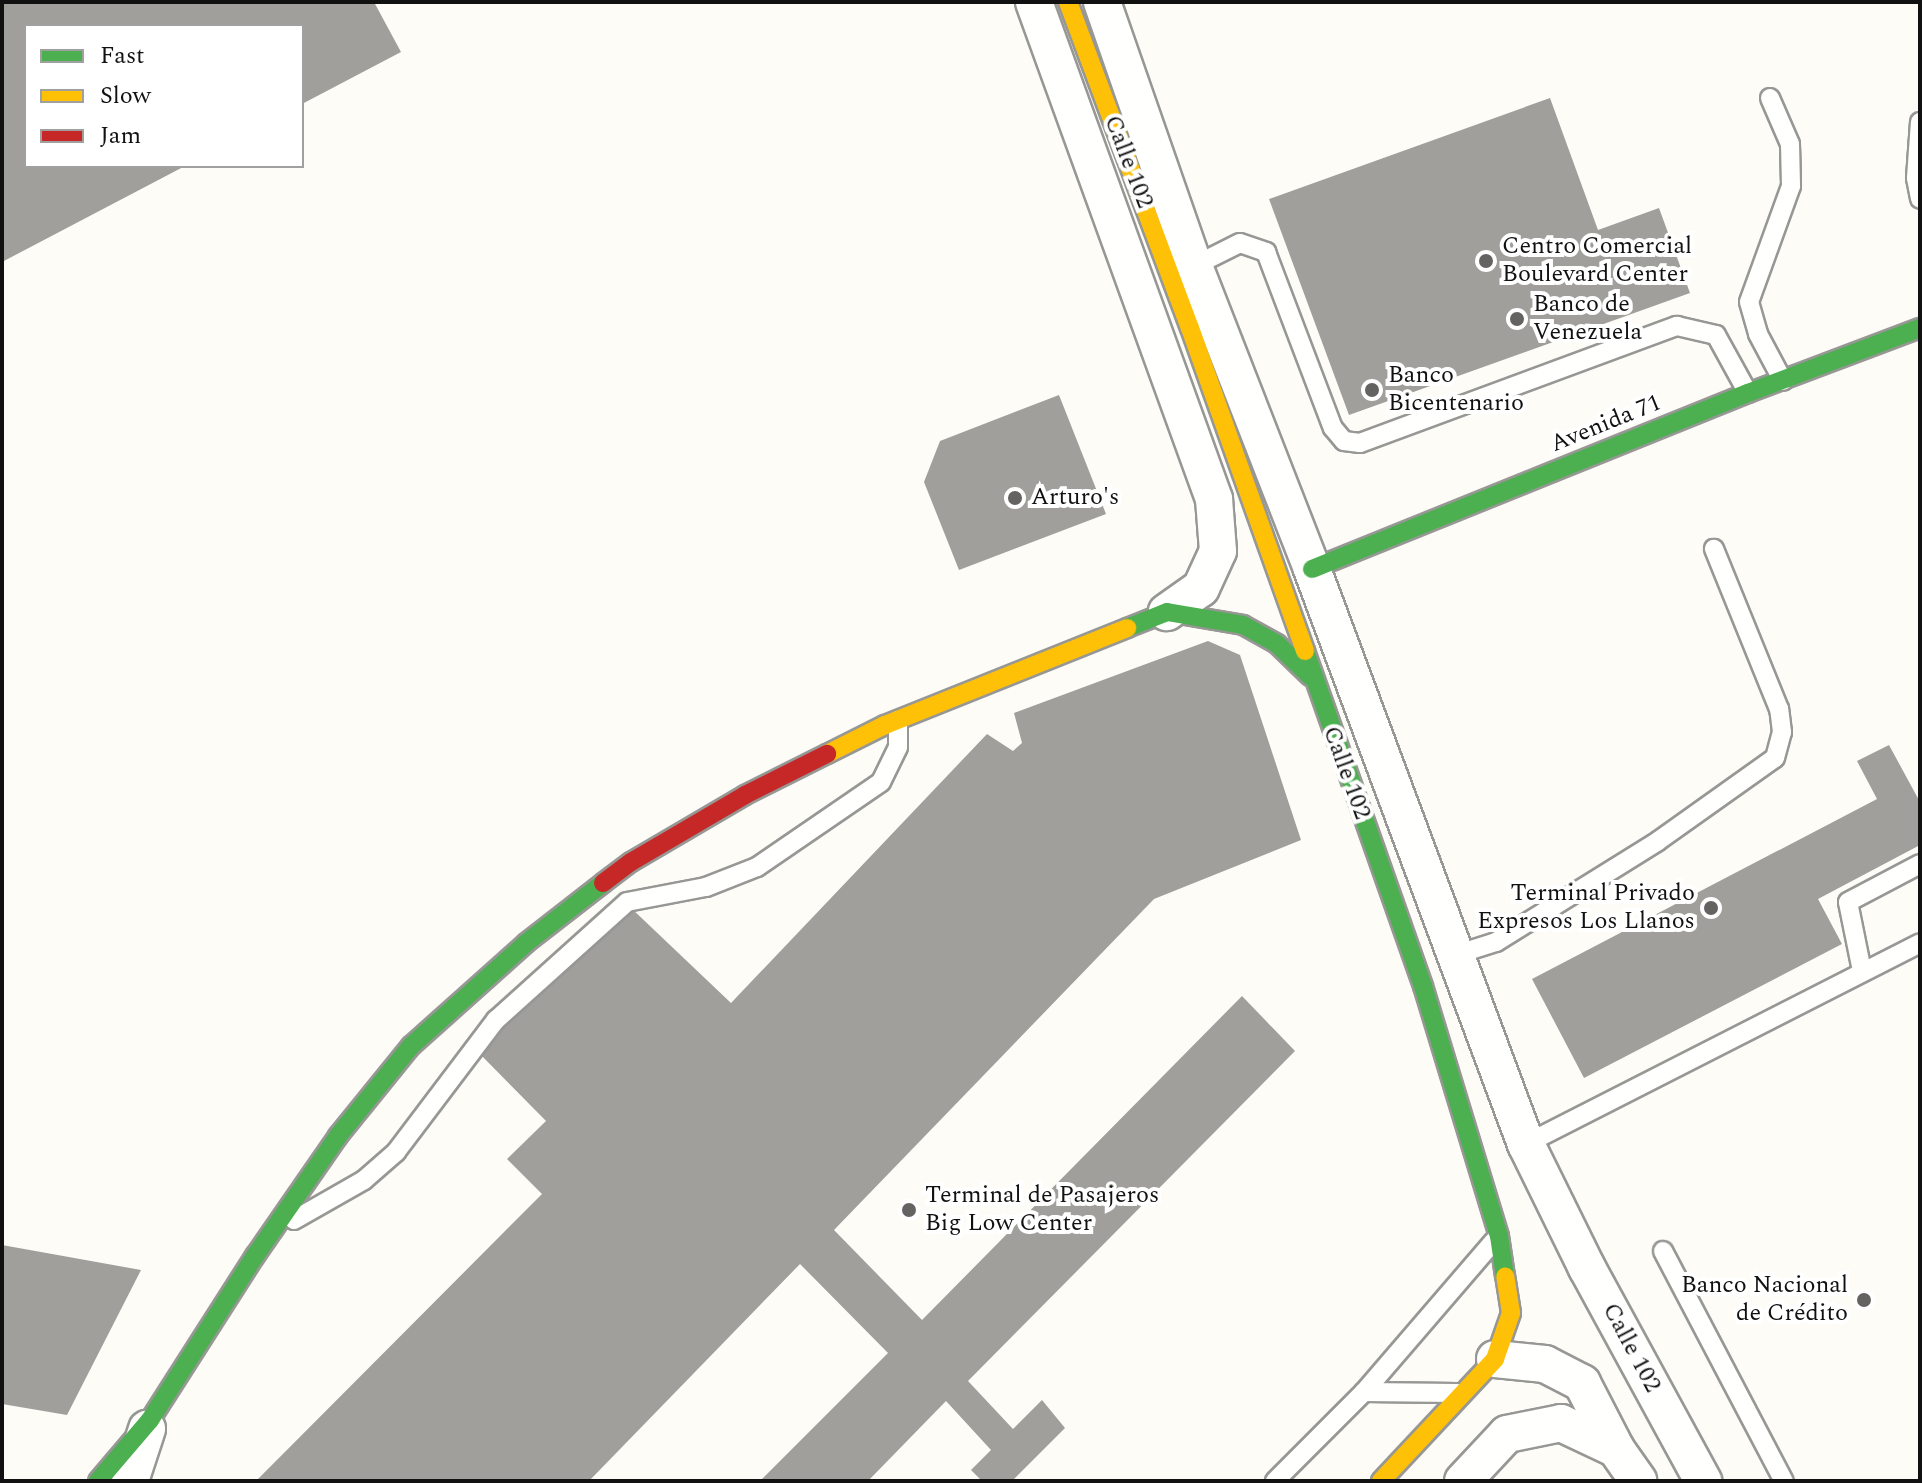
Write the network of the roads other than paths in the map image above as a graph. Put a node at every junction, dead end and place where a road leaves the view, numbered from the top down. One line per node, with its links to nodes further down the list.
1 (1034, 2): 13 (street, Calle 102)
2 (1068, 2): 14 (street, Calle 102)
3 (1102, 2): 7 (street, Calle 102)
4 (1770, 98): 9 (lane)
5 (1920, 122): 6 (lane)
6 (1920, 199)
7 (1194, 266): 10 (lane); 12 (street, Calle 102)
8 (1920, 328): 9 (street, Avenida 71)
9 (1783, 381): 10 (street, Avenida 71)
10 (1748, 393): 12 (street, Avenida 71)
11 (1714, 549): 18 (lane)
12 (1312, 569): 18 (street, Calle 102)
13 (1167, 612): 14 (street); 15 (street)
14 (1312, 677): 22 (street, Calle 102)
15 (898, 720): 21 (street); 21 (lane)
16 (1920, 864): 19 (lane)
17 (1920, 943): 19 (lane)
18 (1455, 955): 20 (street, Calle 102)
19 (1862, 971): 20 (lane)
20 (1526, 1144): 35 (street, Calle 102)
21 (274, 1232): 27 (street)
22 (1499, 1236): 24 (street, Calle 102); 25 (lane)
23 (1663, 1251): 36 (lane)
24 (1495, 1359): 26 (street); 28 (street)
25 (1364, 1392): 26 (lane); 31 (lane)
26 (1464, 1393): 32 (street)
27 (150, 1420): 29 (street); 30 (street)
28 (1616, 1449): 33 (street); 34 (street)
29 (98, 1481)
30 (130, 1481)
31 (1275, 1481)
32 (1381, 1481)
33 (1463, 1481)
34 (1638, 1481)
35 (1703, 1481)
36 (1784, 1481)

